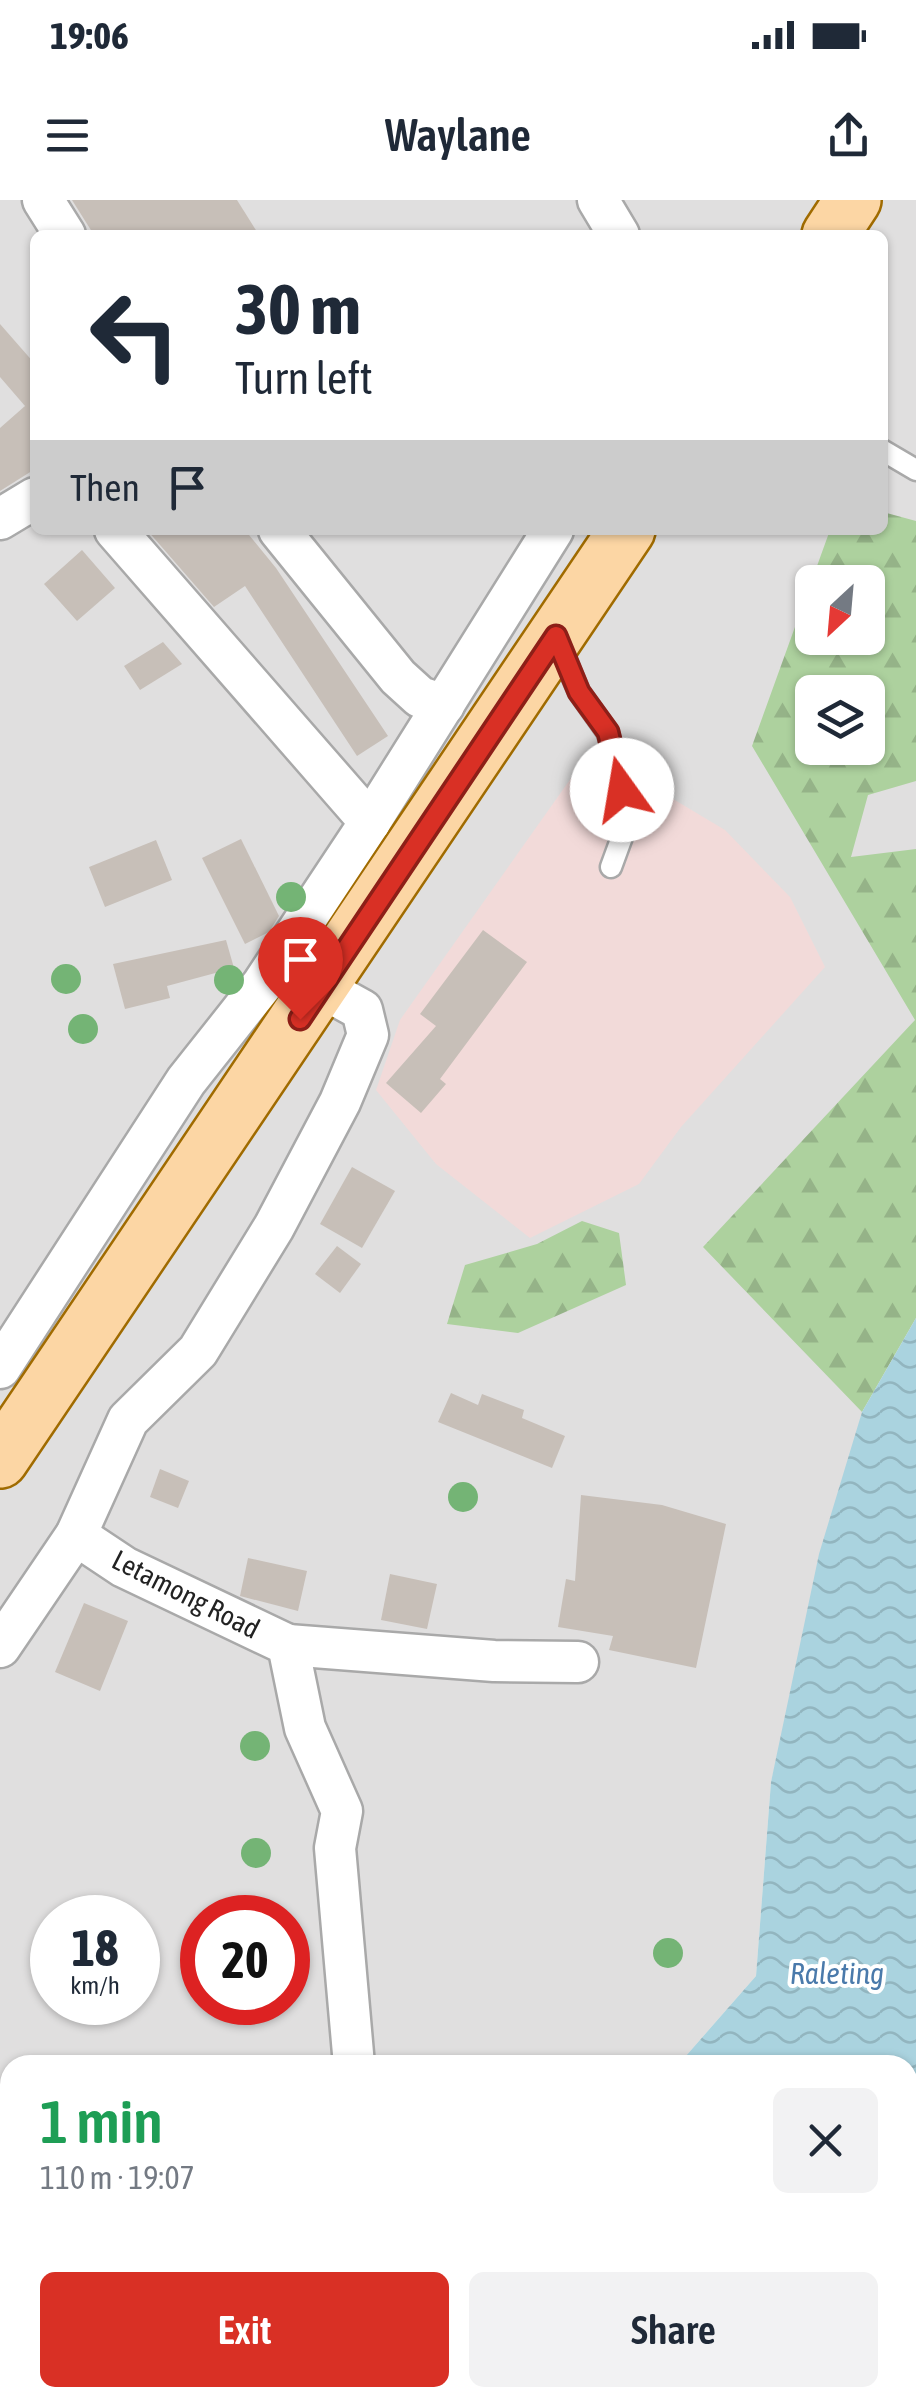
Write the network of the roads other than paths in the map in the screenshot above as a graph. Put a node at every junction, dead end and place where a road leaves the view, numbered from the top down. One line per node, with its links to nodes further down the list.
1 (42, 200): 4 (street)
2 (598, 200): 5 (street)
3 (852, 200): 6 (main road)
4 (63, 230)
5 (616, 230)
6 (833, 230)
7 (888, 454): 8 (lane)
8 (916, 470)
9 (30, 501): 10 (street)
10 (0, 519)
11 (119, 535): 17 (street)
12 (283, 535): 16 (street)
13 (551, 535): 16 (street)
14 (623, 535): 15 (main road)
15 (556, 636): 18 (lane); 19 (main road)
16 (444, 705): 17 (street)
17 (370, 822): 20 (street)
18 (610, 866)
19 (322, 988): 21 (main road); 22 (street)
20 (0, 1368)
21 (0, 1460)
22 (76, 1535): 23 (street, Letamong Road); 24 (street)
23 (288, 1646): 25 (street); 26 (street, Letamong Road)
24 (0, 1647)
25 (578, 1662)
26 (353, 2055)

